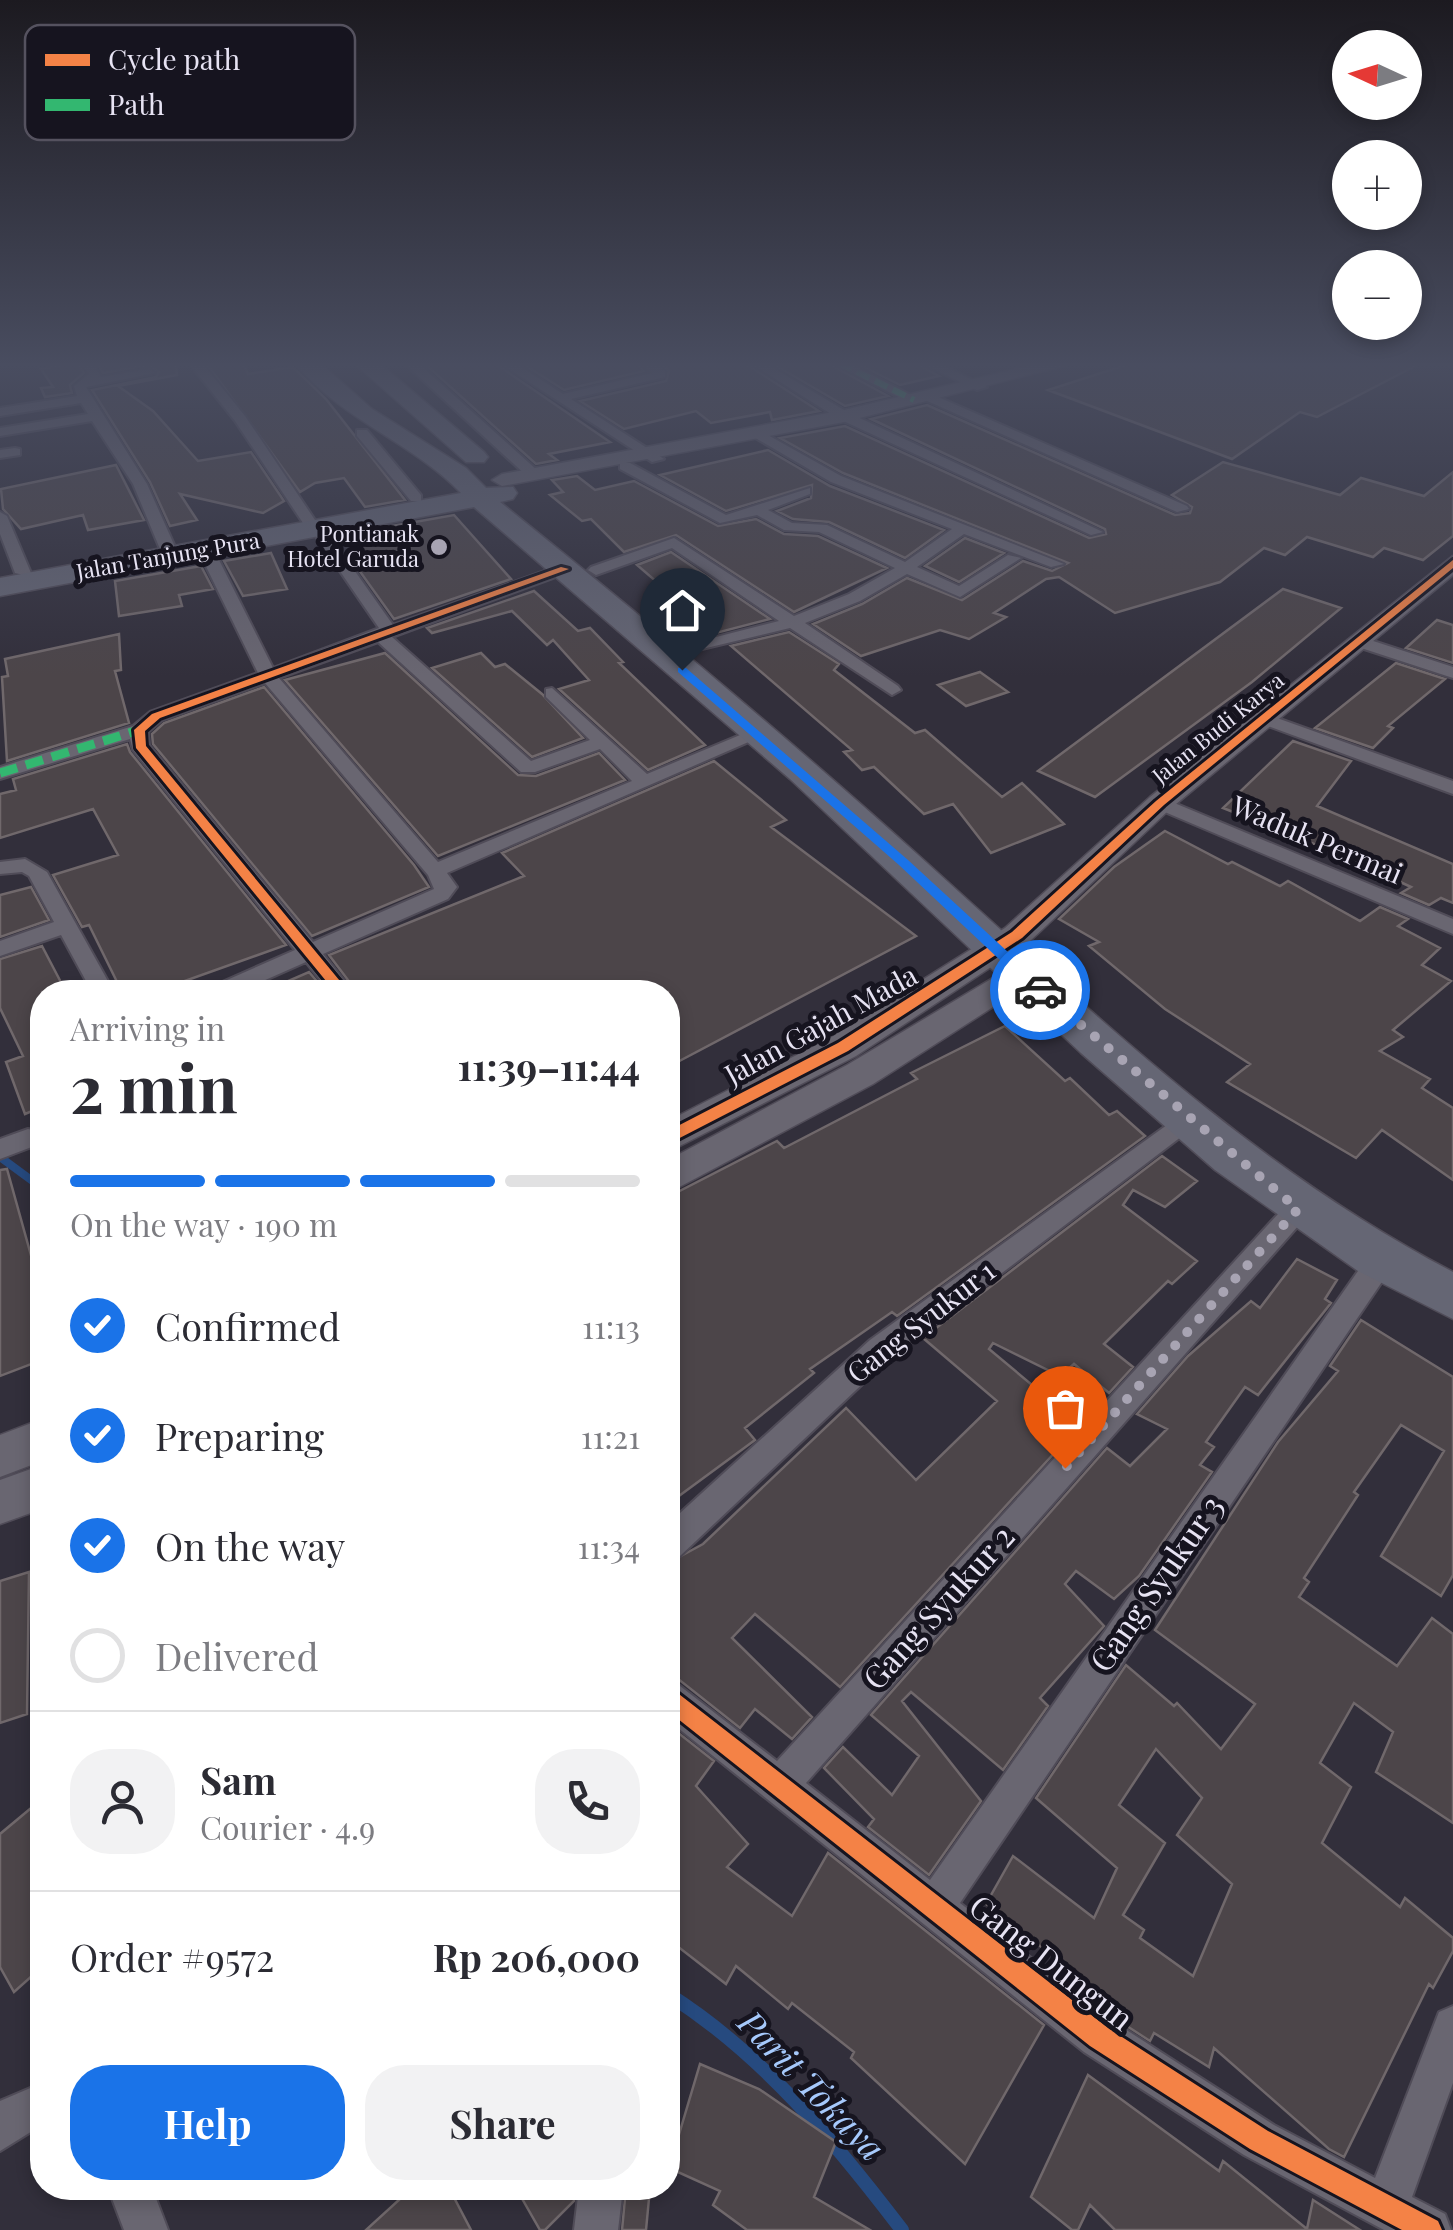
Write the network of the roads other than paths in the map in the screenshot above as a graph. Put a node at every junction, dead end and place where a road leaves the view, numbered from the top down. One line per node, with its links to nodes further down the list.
1 (129, 467): 26 (street)
2 (273, 467): 20 (street)
3 (390, 467): 15 (street)
4 (446, 467): 13 (highway)
5 (478, 467): 13 (highway)
6 (488, 467): 13 (street)
7 (593, 467): 13 (street)
8 (618, 467): 13 (street)
9 (627, 467): 19 (street)
10 (817, 467): 22 (street)
11 (955, 467): 23 (street)
12 (1085, 467): 16 (street)
13 (499, 486): 15 (highway, Jalan Tanjung Pura); 20 (highway, Jalan Tanjung Pura); 32 (highway)
14 (805, 491): 17 (street)
15 (416, 498): 20 (highway, Jalan Tanjung Pura)
16 (1182, 508)
17 (754, 510): 19 (street); 31 (street)
18 (0, 516): 33 (street)
19 (724, 520): 21 (street)
20 (313, 524): 26 (highway, Jalan Tanjung Pura); 27 (highway, Jalan Tanjung Pura); 35 (street)
21 (708, 528)
22 (961, 530): 30 (street); 31 (street)
23 (1096, 532)
24 (691, 535): 25 (street)
25 (674, 542): 32 (street); 34 (street)
26 (168, 549): 33 (highway, Jalan Tanjung Pura)
27 (206, 550): 33 (highway, Jalan Tanjung Pura); 39 (street)
28 (1014, 558): 31 (street)
29 (1453, 563): 36 (street, Jalan Budi Karya)
30 (1056, 564)
31 (906, 568): 34 (street)
32 (580, 570): 35 (street); 37 (highway); 44 (highway)
33 (8, 579)
34 (792, 624): 37 (street); 40 (street)
35 (383, 631): 39 (street); 45 (street)
36 (1361, 642): 38 (street); 42 (street, Jalan Budi Karya)
37 (687, 650): 56 (highway)
38 (1453, 672)
39 (269, 676): 43 (street); 51 (street)
40 (892, 690)
41 (552, 693): 45 (street)
42 (1266, 718): 48 (street); 49 (street, Jalan Budi Karya)
43 (139, 730): 46 (street); 55 (street)
44 (758, 734): 47 (street); 56 (highway)
45 (603, 742): 47 (street)
46 (0, 773)
47 (644, 782): 51 (street)
48 (1453, 788)
49 (1160, 803): 53 (street, Waduk Permai); 56 (street, Jalan Budi Karya)
50 (0, 868): 52 (street)
51 (435, 871): 55 (street)
52 (65, 926): 54 (street); 57 (street)
53 (1453, 927)
54 (0, 949)
55 (309, 950): 58 (street); 59 (street)
56 (1020, 954): 60 (highway); 61 (street, Jalan Gajah Mada); 64 (street); 67 (highway)
57 (96, 980)
58 (244, 980)
59 (333, 980)
60 (1190, 1118): 65 (highway); 73 (street, Gang Syukur 1)
61 (680, 1132)
62 (28, 1138): 63 (street)
63 (0, 1148)
64 (680, 1171)
65 (1298, 1209): 66 (highway); 75 (street, Gang Syukur 2)
66 (1380, 1262): 68 (highway); 76 (street, Gang Syukur 3)
67 (1453, 1266)
68 (1453, 1297)
69 (30, 1445): 70 (street)
70 (0, 1456)
71 (30, 1491): 72 (street)
72 (0, 1502)
73 (680, 1534)
74 (680, 1707): 75 (street, Gang Dungun)
75 (780, 1785): 76 (street, Gang Dungun)
76 (934, 1907): 82 (street, Gang Dungun)
77 (1453, 2026): 82 (street)
78 (30, 2109): 79 (street)
79 (0, 2130)
80 (135, 2200): 83 (street)
81 (600, 2200): 84 (street)
82 (1387, 2204): 85 (street, Gang Dungun)
83 (146, 2230)
84 (596, 2230)
85 (1429, 2230)

